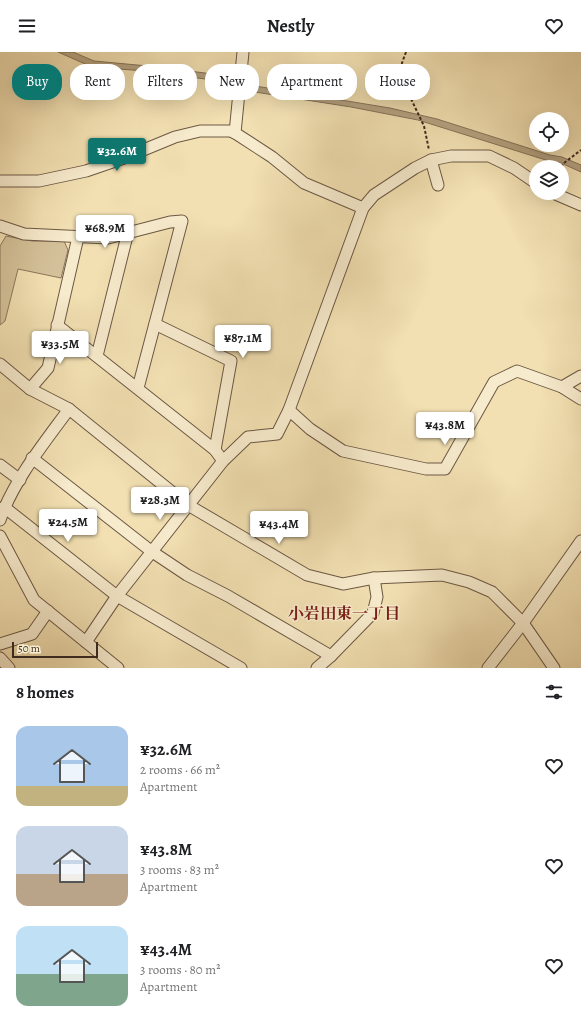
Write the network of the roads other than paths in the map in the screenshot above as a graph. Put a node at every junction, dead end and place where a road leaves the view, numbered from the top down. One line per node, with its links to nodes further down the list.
1 (244, 52): 2 (street)
2 (235, 133): 5 (street); 9 (street)
3 (431, 160): 4 (street); 6 (street); 9 (street)
4 (529, 178)
5 (0, 181)
6 (438, 185)
7 (569, 200): 8 (street)
8 (581, 205)
9 (362, 208): 23 (street)
10 (0, 226): 12 (street)
11 (128, 232): 12 (street); 13 (street); 15 (street)
12 (78, 237): 14 (street)
13 (155, 324): 18 (street); 24 (street)
14 (57, 325): 15 (street); 20 (street)
15 (97, 356): 18 (street)
16 (0, 364): 20 (street)
17 (581, 376): 19 (street)
18 (138, 388): 24 (street)
19 (562, 388): 21 (street); 23 (street)
20 (30, 389): 22 (street)
21 (581, 399)
22 (69, 409): 25 (street); 29 (street)
23 (289, 410): 26 (street)
24 (215, 450): 26 (street)
25 (32, 458): 28 (street); 34 (street)
26 (223, 460): 29 (street)
27 (0, 465): 28 (street)
28 (20, 480): 30 (street)
29 (188, 505): 34 (street); 35 (street)
30 (4, 506): 31 (street); 36 (street)
31 (0, 520)
32 (0, 536): 37 (street)
33 (581, 541): 38 (street)
34 (151, 551): 36 (street); 41 (street)
35 (374, 578): 38 (street); 41 (street)
36 (117, 596): 39 (street); 45 (street)
37 (48, 611): 39 (street); 40 (street)
38 (523, 623): 47 (street); 48 (street)
39 (86, 642): 44 (street)
40 (0, 644)
41 (331, 656): 46 (street)
42 (0, 658): 43 (street)
43 (9, 668)
44 (118, 668)
45 (241, 668)
46 (317, 668)
47 (488, 668)
48 (554, 668)

